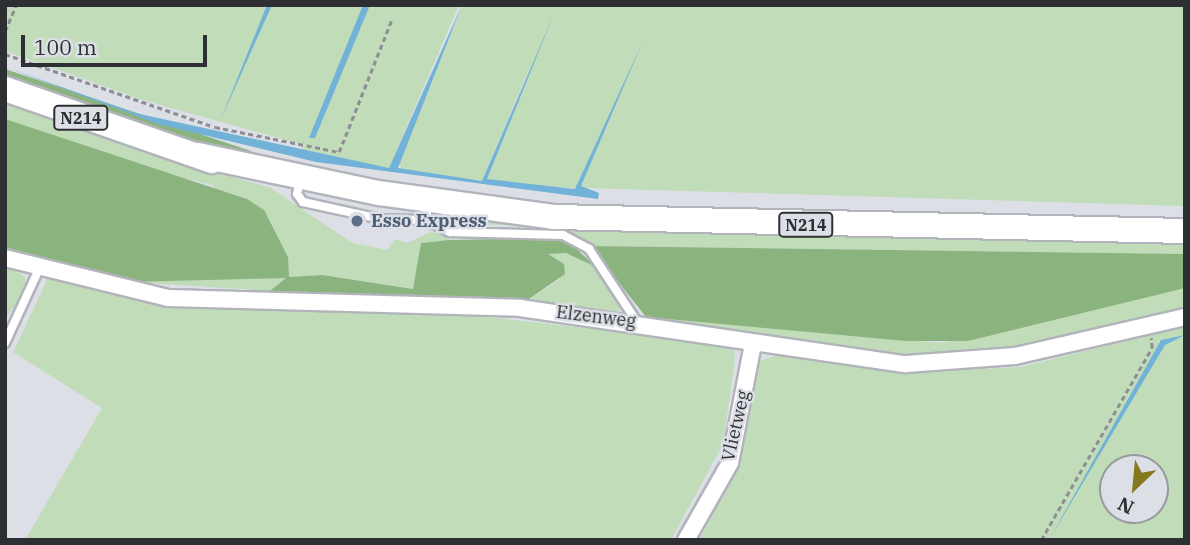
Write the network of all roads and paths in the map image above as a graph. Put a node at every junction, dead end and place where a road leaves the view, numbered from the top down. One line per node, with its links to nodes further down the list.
1 (16, 5): 3 (path)
2 (391, 21): 4 (path)
3 (5, 31)
4 (5, 54)
5 (5, 89): 6 (main road, N214)
6 (300, 178): 7 (main road, N214); 7 (lane)
7 (427, 211): 8 (main road, N214); 12 (lane)
8 (1185, 231)
9 (5, 258): 10 (street, Elzenweg)
10 (39, 268): 12 (street, Elzenweg); 14 (lane)
11 (1185, 317): 13 (street, Elzenweg)
12 (637, 322): 15 (street, Elzenweg)
13 (1149, 326): 15 (street, Elzenweg); 17 (path)
14 (5, 344)
15 (753, 344): 16 (street, Vlietweg)
16 (686, 540)
17 (1041, 540)

